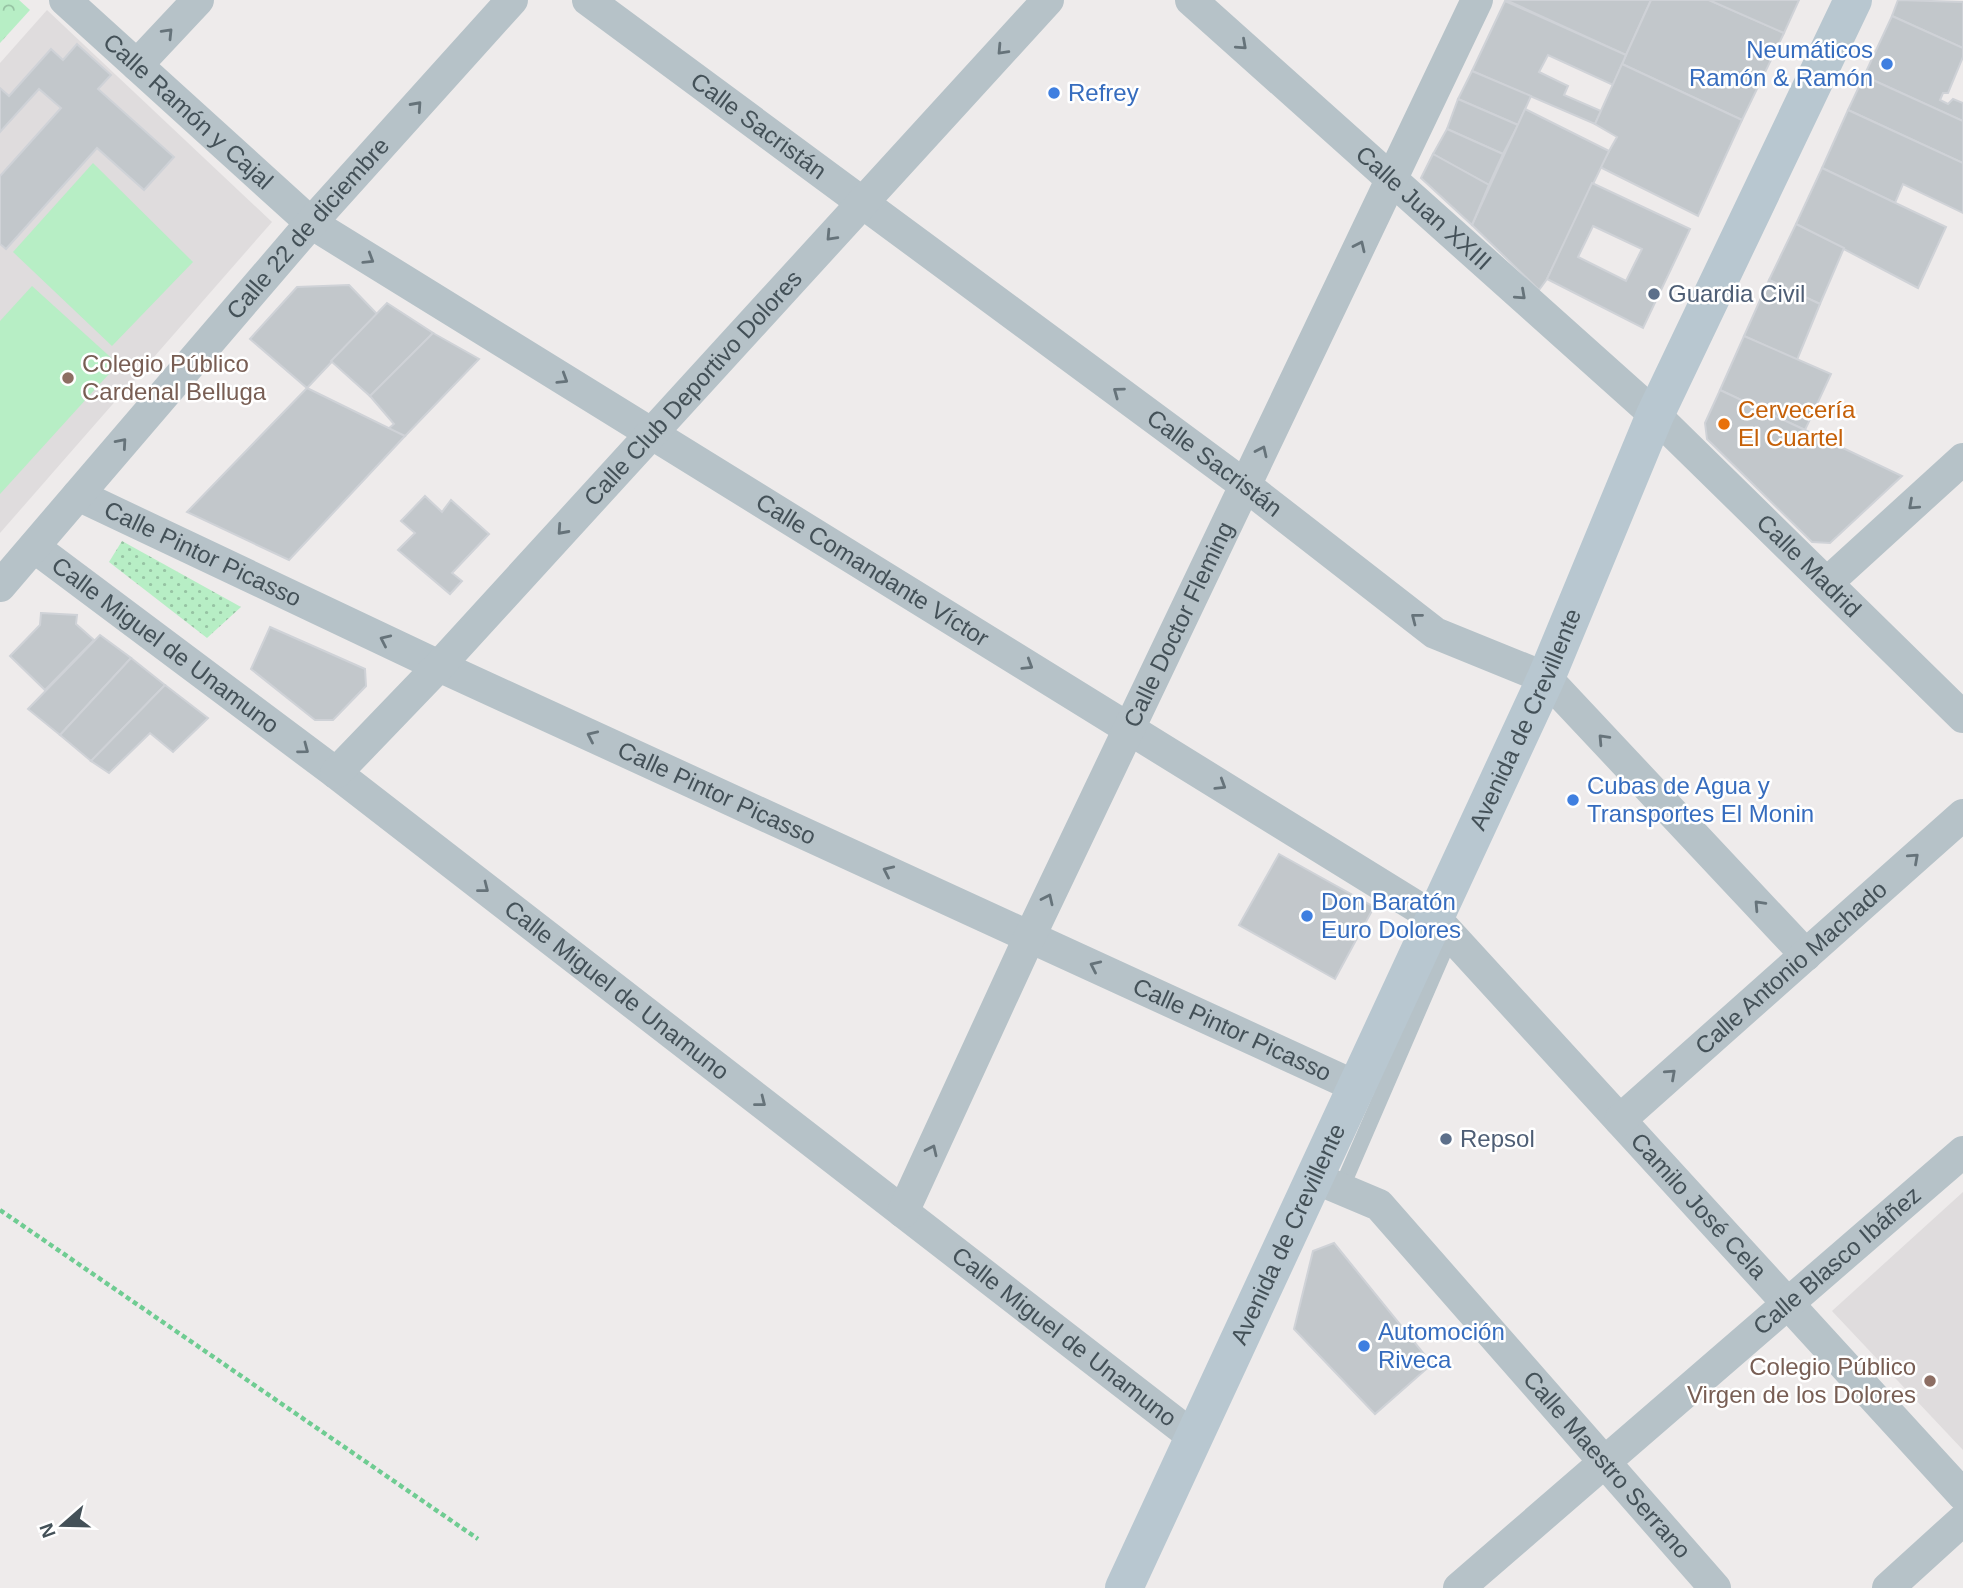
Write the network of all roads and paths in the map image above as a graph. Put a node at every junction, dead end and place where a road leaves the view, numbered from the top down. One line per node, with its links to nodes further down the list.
1 (65, 0): 9 (street, Calle Ramón y Cajal)
2 (198, 0): 9 (street, one-way to 2)
3 (512, 0): 12 (street, Calle 22 de diciembre, one-way to 3)
4 (588, 0): 11 (street, Calle Sacristán)
5 (1048, 0): 11 (street, Calle Club Deportivo Dolores, one-way to 11)
6 (1191, 0): 10 (street, Calle Juan XXIII, one-way to 10)
7 (1477, 0): 10 (street, Calle Doctor Fleming)
8 (1853, 0): 13 (street, Avenida de Crevillente)
9 (136, 65): 12 (street, Calle Ramón y Cajal)
10 (1392, 179): 13 (street, Calle Juan XXIII, one-way to 13); 16 (street, Calle Doctor Fleming, one-way to 10)
11 (861, 203): 14 (street, Calle Club Deportivo Dolores, one-way to 14); 16 (street, Calle Sacristán, one-way to 11)
12 (311, 223): 14 (street, Calle Comandante Víctor, one-way to 14); 17 (street, Calle 22 de diciembre, one-way to 12)
13 (1655, 415): 19 (street, Calle Madrid); 22 (street, Avenida de Crevillente)
14 (650, 433): 21 (street, Calle Club Deportivo Dolores, one-way to 21); 24 (street, Calle Comandante Víctor, one-way to 24)
15 (1963, 459): 19 (street, one-way to 19)
16 (1246, 486): 22 (street, Calle Sacristán, one-way to 16); 24 (street, Calle Doctor Fleming)
17 (78, 495): 18 (street, Calle 22 de diciembre); 21 (street, Calle Pintor Picasso, one-way to 17)
18 (34, 547): 20 (street, Calle 22 de diciembre); 25 (street, Calle Miguel de Unamuno, one-way to 25)
19 (1827, 583): 23 (street, Calle Madrid)
20 (0, 586)
21 (439, 666): 25 (street, Calle Club Deportivo Dolores); 28 (street, Calle Pintor Picasso, one-way to 21)
22 (1546, 678): 27 (street, Avenida de Crevillente); 29 (street, Calle Sacristán, one-way to 22)
23 (1963, 717)
24 (1129, 728): 27 (street, Calle Comandante Víctor, one-way to 27); 28 (street, Calle Doctor Fleming, one-way to 24)
25 (336, 773): 35 (street, Calle Miguel de Unamuno, one-way to 35)
26 (1963, 815): 29 (street, Calle Antonio Machado, one-way to 26)
27 (1443, 926): 30 (street, Avenida de Crevillente); 31 (street, Camilo José Cela); 33 (lane)
28 (1030, 936): 30 (street, Calle Pintor Picasso, one-way to 28); 35 (street, Calle Doctor Fleming, one-way to 28)
29 (1805, 955): 31 (street, Calle Antonio Machado, one-way to 29)
30 (1357, 1087): 33 (street, Avenida de Crevillente)
31 (1619, 1119): 36 (street, Camilo José Cela)
32 (1963, 1152): 36 (street, Calle Blasco Ibáñez)
33 (1328, 1183): 37 (street, Avenida de Crevillente); 38 (street, Calle Maestro Serrano)
34 (0, 1210): 41 (path)
35 (903, 1212): 37 (street, Calle Miguel de Unamuno)
36 (1788, 1304): 38 (street, Calle Blasco Ibáñez); 39 (street, Camilo José Cela)
37 (1195, 1438): 42 (street, Avenida de Crevillente)
38 (1605, 1462): 43 (street, Calle Blasco Ibáñez); 44 (street, Calle Maestro Serrano)
39 (1963, 1495)
40 (1963, 1520): 45 (street)
41 (478, 1539)
42 (1124, 1588)
43 (1459, 1588)
44 (1715, 1588)
45 (1888, 1588)

